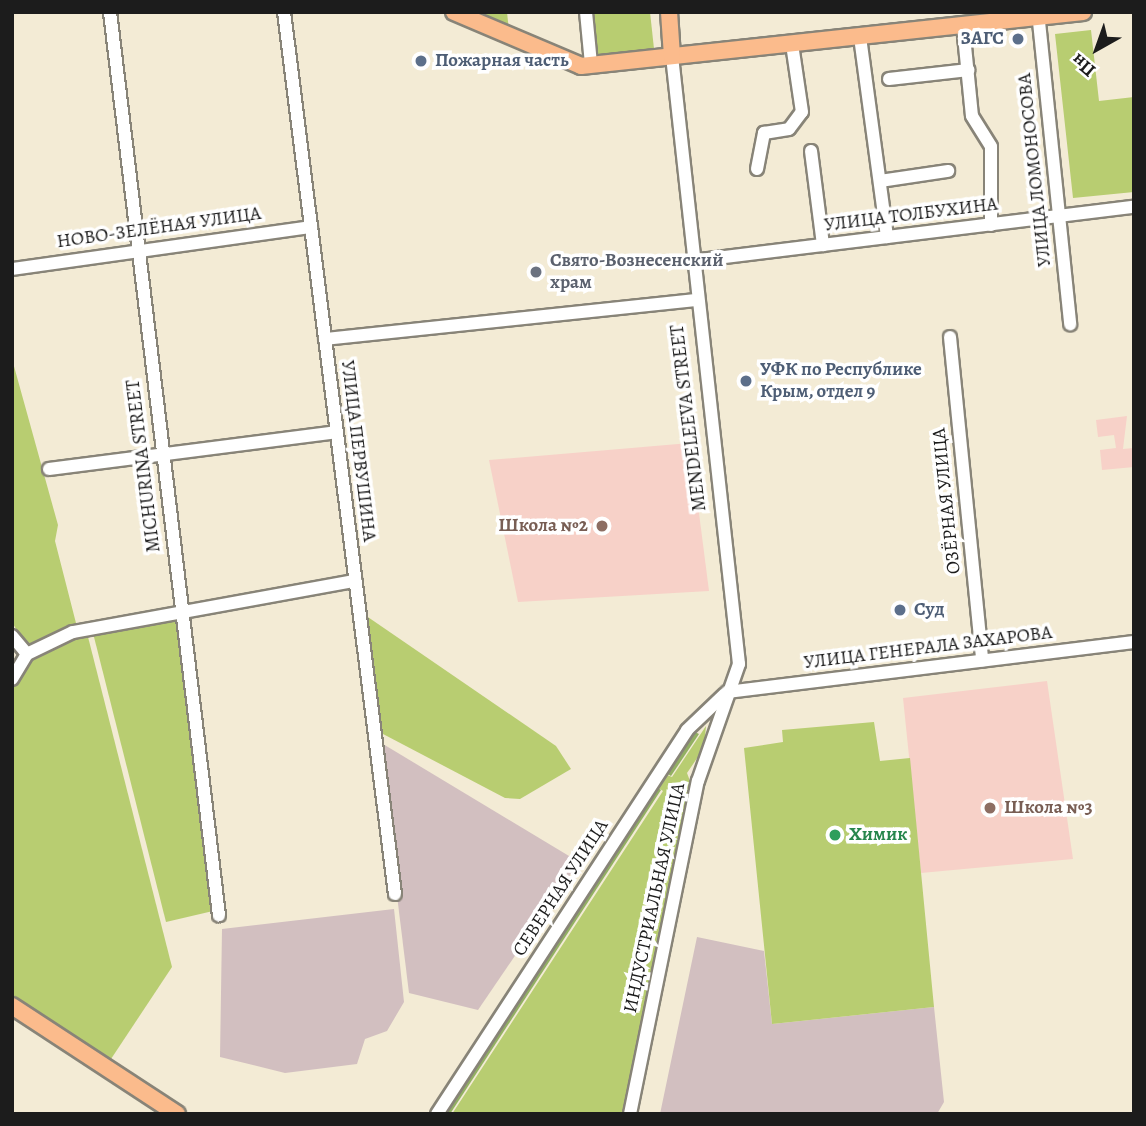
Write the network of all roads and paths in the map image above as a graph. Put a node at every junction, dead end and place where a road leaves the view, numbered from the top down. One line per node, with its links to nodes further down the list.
1 (110, 12): 25 (street, MICHURINA STREET)
2 (284, 12): 22 (street, УЛИЦА ПЕРВУШИНА)
3 (454, 12): 12 (main road)
4 (586, 12): 12 (street)
5 (669, 12): 11 (main road, MENDELEEVA STREET)
6 (1083, 12): 7 (main road)
7 (1038, 15): 8 (main road); 20 (street, УЛИЦА ЛОМОНОСОВА)
8 (963, 26): 9 (main road); 13 (street)
9 (860, 37): 10 (main road); 18 (street)
10 (792, 44): 11 (main road); 16 (street)
11 (672, 56): 12 (main road); 26 (street, MENDELEEVA STREET)
12 (591, 64)
13 (968, 69): 14 (street); 21 (street)
14 (888, 79)
15 (811, 151): 24 (street)
16 (757, 169)
17 (948, 171): 18 (street)
18 (880, 181): 23 (street)
19 (1134, 207): 20 (street, УЛИЦА ТОЛБУХИНА)
20 (1059, 216): 21 (street, УЛИЦА ТОЛБУХИНА); 29 (street, УЛИЦА ЛОМОНОСОВА)
21 (991, 225): 23 (street, УЛИЦА ТОЛБУХИНА)
22 (311, 227): 25 (street, НОВО-ЗЕЛЁНАЯ УЛИЦА); 31 (street, УЛИЦА ПЕРВУШИНА)
23 (887, 237): 24 (street, УЛИЦА ТОЛБУХИНА)
24 (823, 245): 26 (street, УЛИЦА ТОЛБУХИНА)
25 (137, 250): 27 (street, НОВО-ЗЕЛЁНАЯ УЛИЦА); 33 (street, MICHURINA STREET)
26 (692, 261): 28 (street, MENDELEEVA STREET)
27 (12, 269)
28 (697, 300): 31 (street); 42 (street, MENDELEEVA STREET)
29 (1070, 324)
30 (950, 337): 40 (street, ОЗЁРНАЯ УЛИЦА)
31 (325, 339): 32 (street, УЛИЦА ПЕРВУШИНА)
32 (336, 432): 33 (street); 35 (street, УЛИЦА ПЕРВУШИНА)
33 (163, 455): 34 (street); 36 (street, MICHURINA STREET)
34 (49, 469)
35 (355, 581): 36 (street); 43 (street, УЛИЦА ПЕРВУШИНА)
36 (180, 614): 39 (street); 44 (street, MICHURINA STREET)
37 (12, 636): 39 (street)
38 (1134, 642): 40 (street, УЛИЦА ГЕНЕРАЛА ЗАХАРОВА)
39 (27, 654): 41 (street)
40 (982, 660): 42 (street, УЛИЦА ГЕНЕРАЛА ЗАХАРОВА)
41 (12, 679)
42 (727, 692): 47 (street, СЕВЕРНАЯ УЛИЦА); 48 (street, ИНДУСТРИАЛЬНАЯ УЛИЦА)
43 (395, 894)
44 (219, 915)
45 (12, 1006): 46 (main road)
46 (177, 1114)
47 (437, 1114)
48 (630, 1114)

